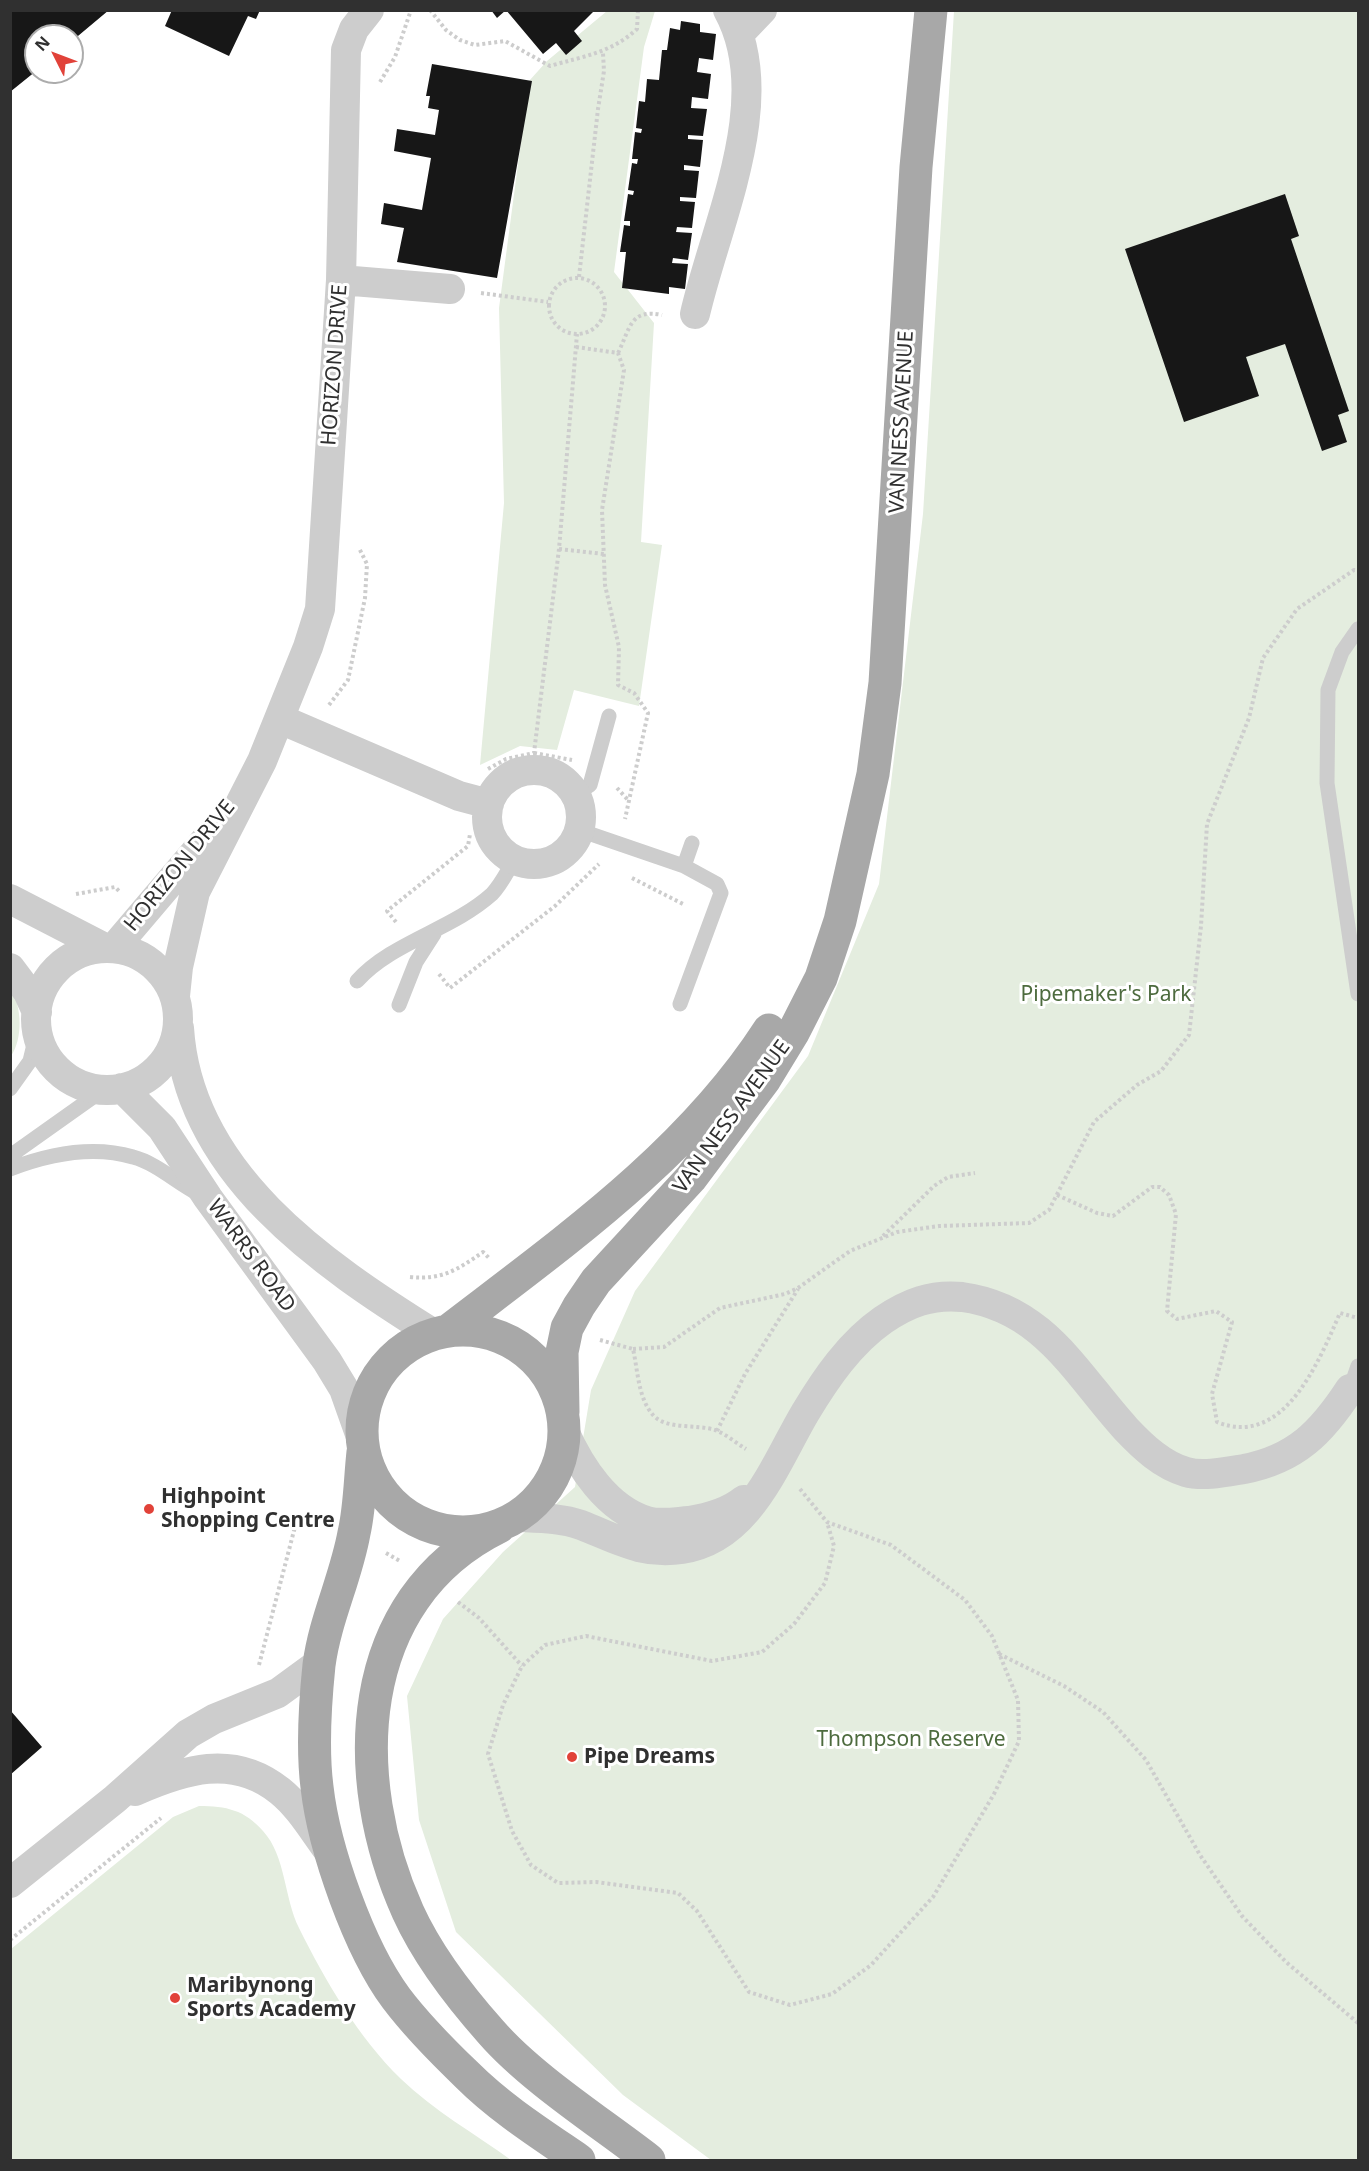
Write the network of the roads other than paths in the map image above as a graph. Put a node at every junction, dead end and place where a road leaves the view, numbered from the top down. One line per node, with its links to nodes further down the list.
1 (369, 10): 5 (street, HORIZON DRIVE)
2 (762, 10): 4 (street)
3 (932, 10): 14 (main road, VAN NESS AVENUE)
4 (734, 22): 7 (street)
5 (341, 280): 6 (street); 10 (street, HORIZON DRIVE)
6 (450, 289)
7 (695, 314)
8 (1359, 629): 23 (lane)
9 (609, 716): 11 (lane)
10 (280, 719): 12 (street); 19 (street, HORIZON DRIVE); 26 (street, HORIZON DRIVE)
11 (576, 794): 12 (street); 13 (street)
12 (489, 804): 16 (street)
13 (579, 830): 16 (street); 17 (lane)
14 (859, 832): 33 (main road, VAN NESS AVENUE); 35 (main road, VAN NESS AVENUE)
15 (692, 843): 17 (lane)
16 (515, 859): 20 (lane)
17 (684, 866): 24 (lane)
18 (10, 899): 19 (street)
19 (108, 947): 26 (street); 27 (street)
20 (417, 948): 22 (lane); 25 (lane)
21 (10, 968): 27 (street)
22 (357, 981)
23 (1359, 994)
24 (680, 1004)
25 (399, 1005)
26 (177, 1008): 29 (street); 33 (street, WARRS ROAD)
27 (37, 1022): 28 (lane); 29 (street)
28 (10, 1089)
29 (112, 1089): 30 (lane); 32 (street, WARRS ROAD)
30 (10, 1156)
31 (10, 1169): 32 (lane)
32 (208, 1198): 36 (street, WARRS ROAD)
33 (442, 1332): 35 (main road); 36 (main road)
34 (1356, 1382): 37 (street)
35 (563, 1422): 37 (street); 38 (main road)
36 (362, 1444): 38 (main road); 39 (main road)
37 (771, 1471): 38 (street)
38 (508, 1522): 44 (main road)
39 (319, 1663): 40 (street); 41 (main road)
40 (115, 1799): 41 (street); 42 (street)
41 (333, 1857): 43 (main road)
42 (10, 1883)
43 (579, 2160)
44 (649, 2160)

